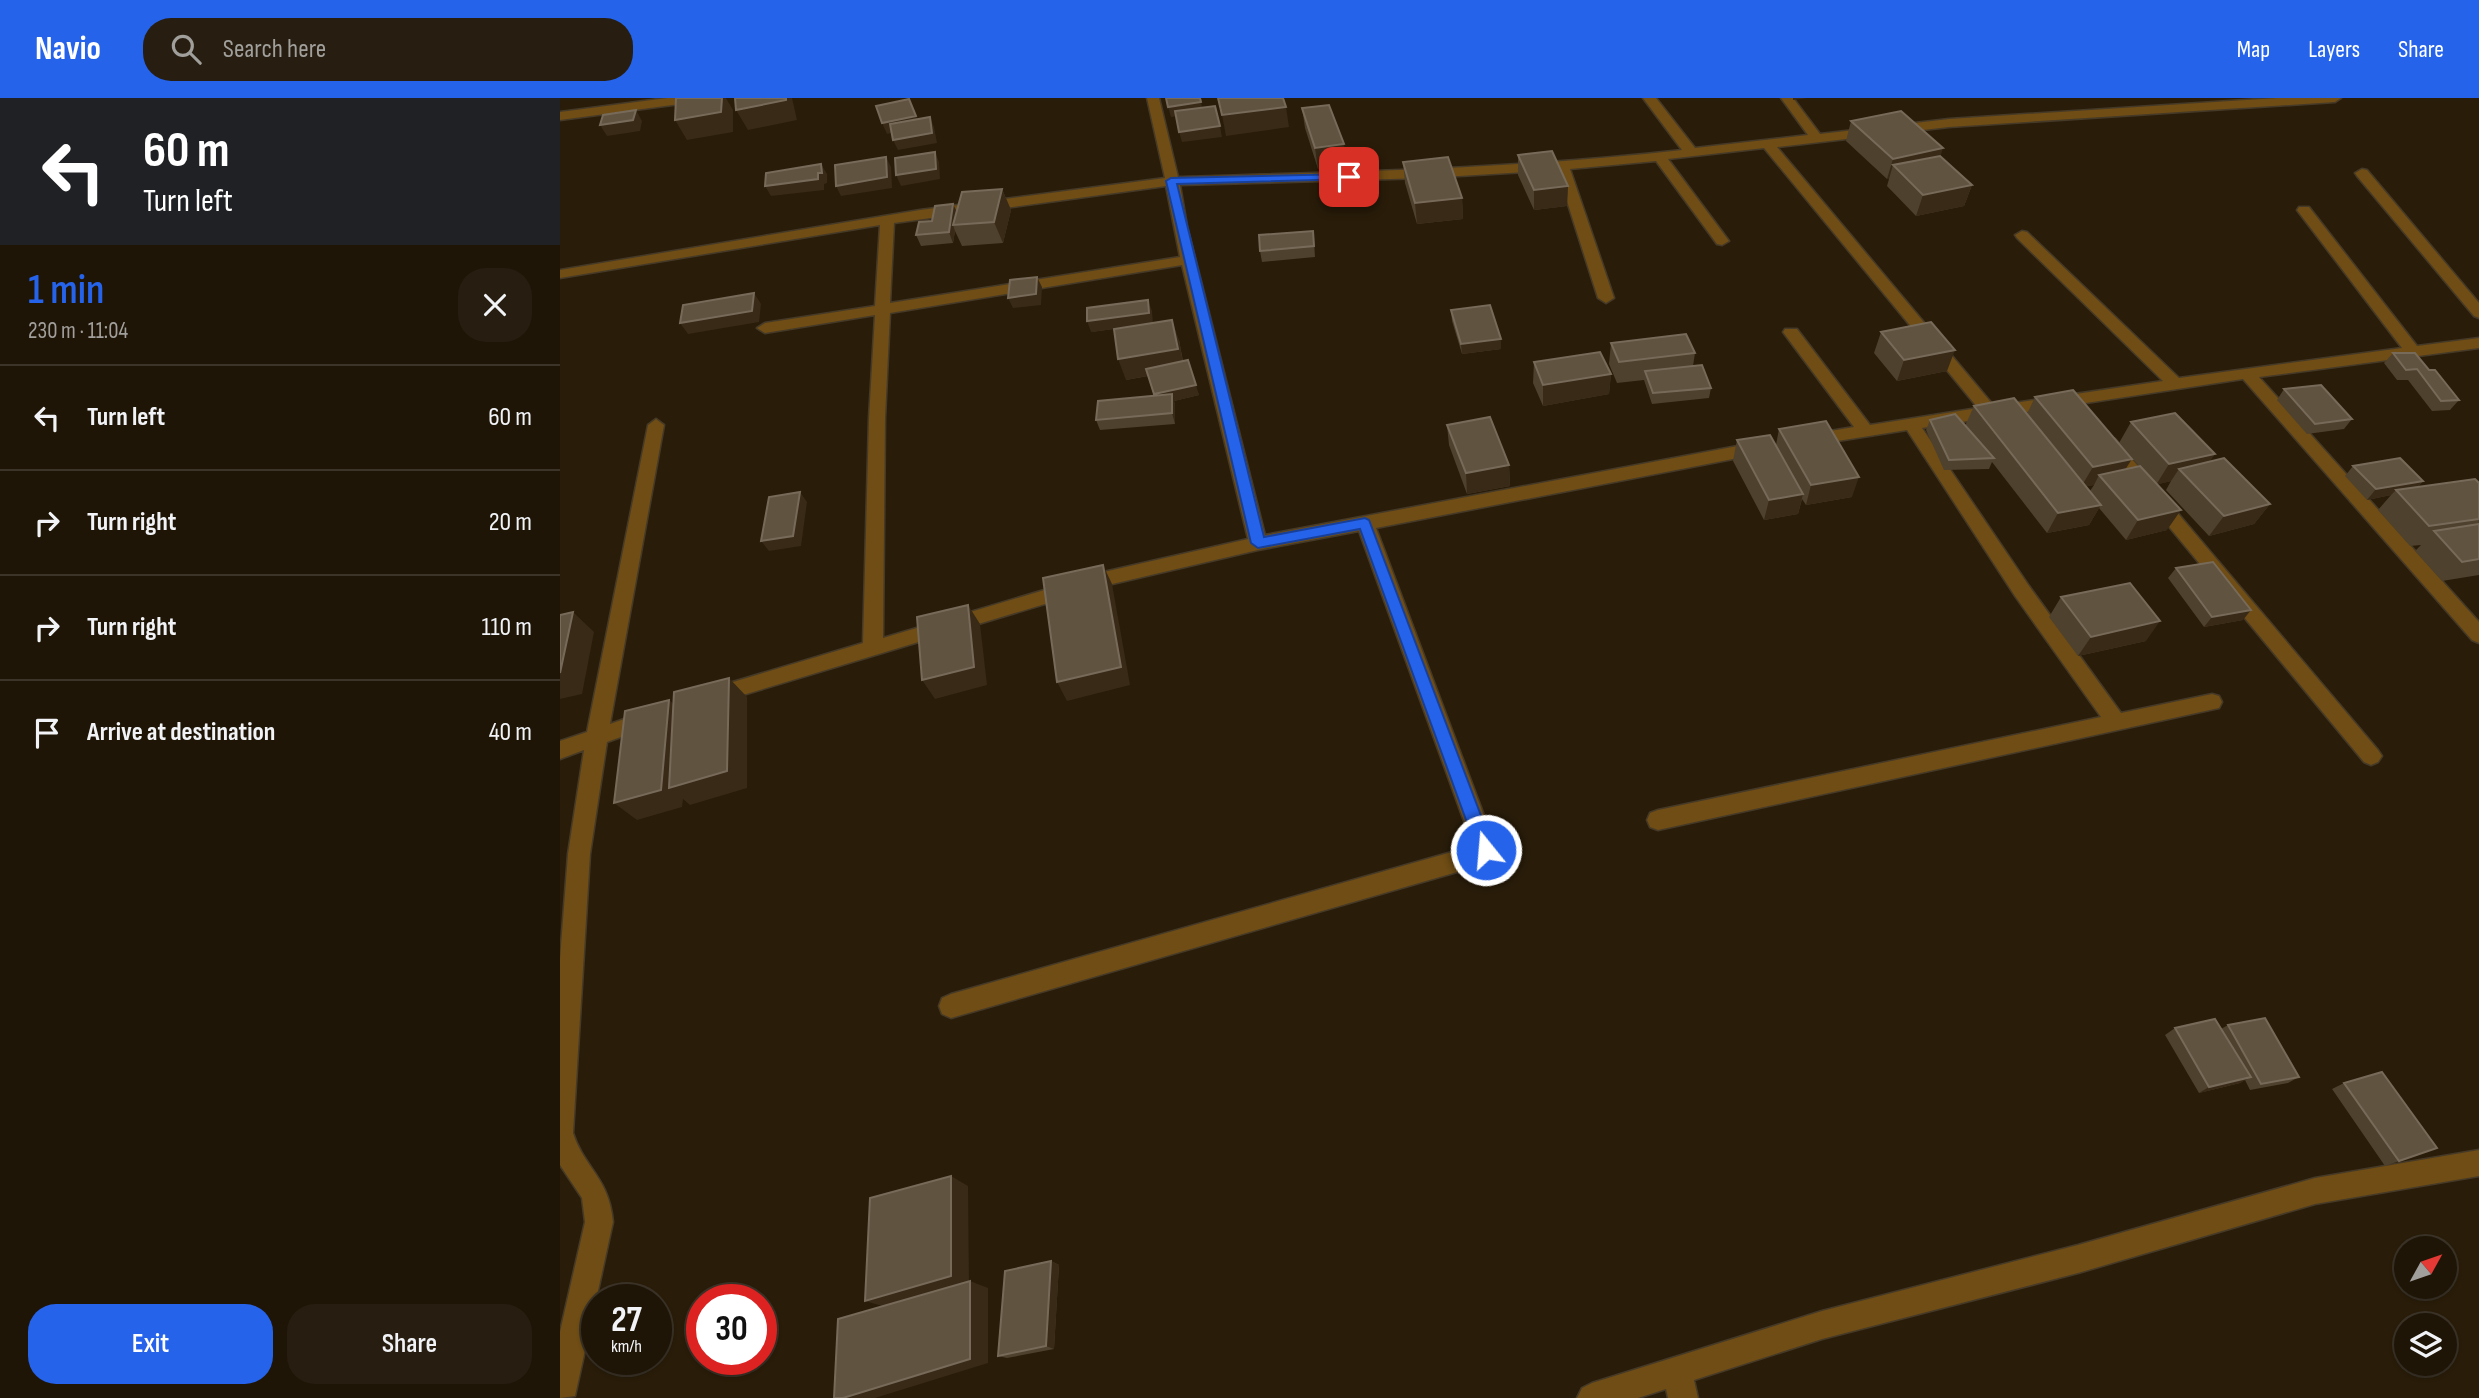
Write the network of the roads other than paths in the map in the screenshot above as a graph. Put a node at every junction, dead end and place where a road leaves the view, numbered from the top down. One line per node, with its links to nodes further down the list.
1 (695, 98): 6 (street)
2 (1153, 98): 13 (street)
3 (1649, 98): 9 (street)
4 (1787, 98): 7 (street)
5 (2335, 98): 7 (street)
6 (560, 116)
7 (1815, 136): 8 (street)
8 (1766, 142): 9 (street); 30 (street)
9 (1691, 152): 10 (street)
10 (1659, 156): 11 (street); 17 (street)
11 (1562, 165): 13 (street); 20 (street)
12 (2362, 173): 22 (street)
13 (1171, 181): 15 (street); 18 (street)
14 (2304, 210): 26 (street)
15 (887, 220): 19 (street); 21 (street)
16 (2022, 235): 28 (street)
17 (1722, 241)
18 (1189, 260): 21 (street); 35 (street)
19 (560, 274)
20 (1606, 298)
21 (884, 308): 23 (street); 37 (street)
22 (2479, 313)
23 (765, 328)
24 (1791, 332): 33 (street)
25 (2479, 343): 26 (street)
26 (2412, 351): 27 (street)
27 (2247, 373): 28 (street); 36 (street)
28 (2175, 383): 29 (street)
29 (2073, 399): 30 (street); 44 (street)
30 (1990, 412): 31 (street)
31 (1911, 424): 33 (street); 41 (street)
32 (656, 425): 42 (street)
33 (1866, 431): 34 (street)
34 (1365, 523): 35 (street); 46 (street)
35 (1258, 543): 37 (street)
36 (2479, 635)
37 (873, 650): 38 (street)
38 (698, 702)
39 (2212, 702): 41 (street)
40 (673, 710): 42 (street)
41 (2116, 722): 45 (street)
42 (597, 736): 43 (street); 49 (street)
43 (560, 750)
44 (2371, 756)
45 (1658, 820)
46 (951, 1006)
47 (2479, 1163): 48 (street)
48 (1680, 1385): 50 (street)
49 (560, 1396)
50 (1592, 1398)

